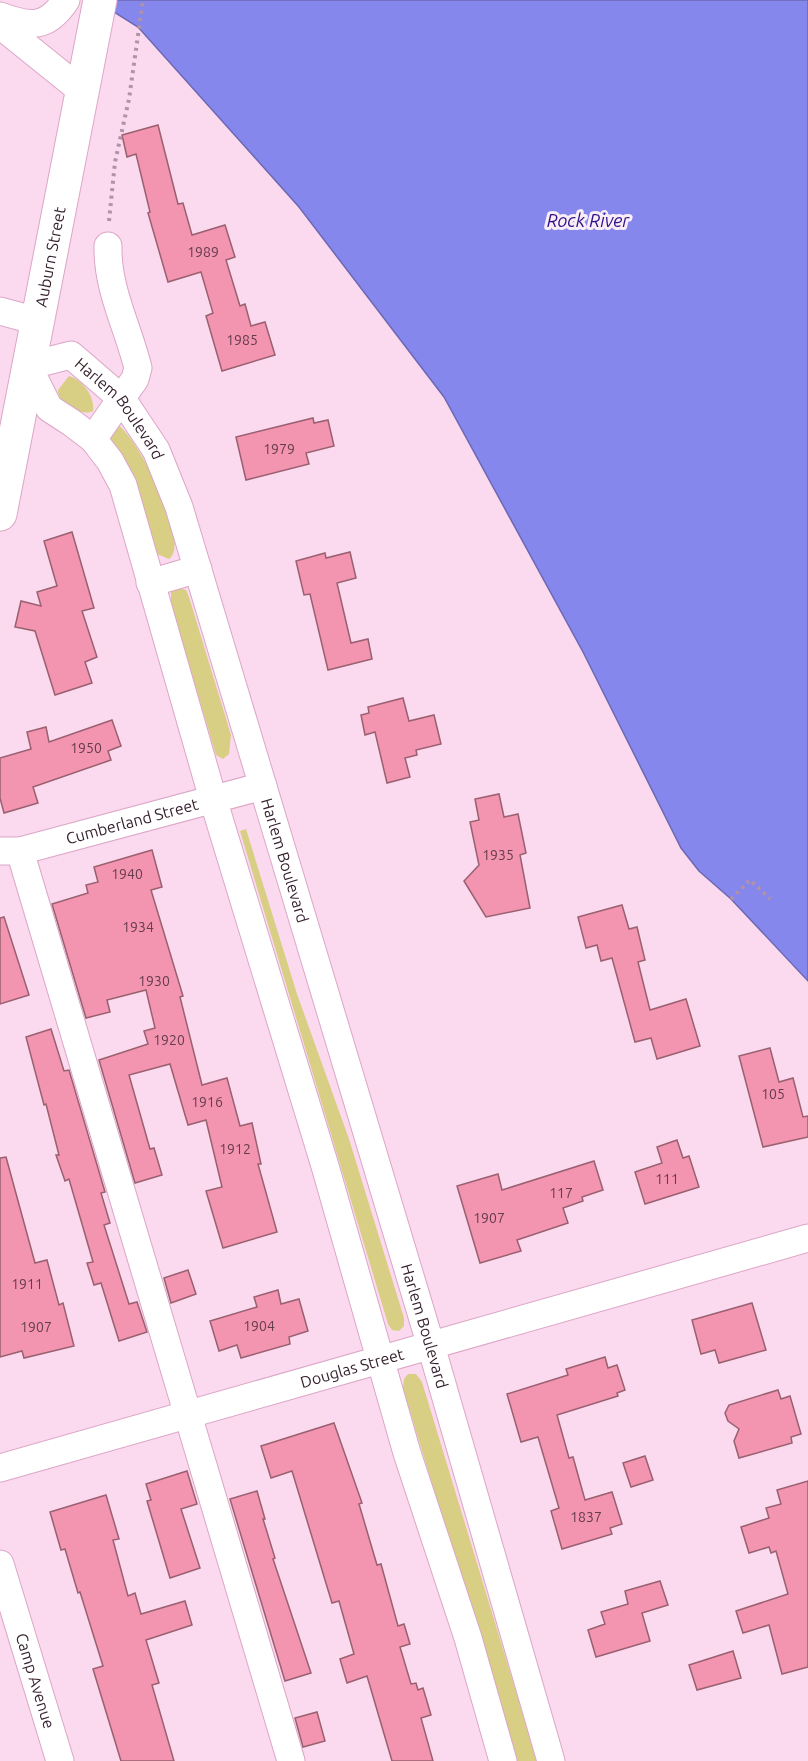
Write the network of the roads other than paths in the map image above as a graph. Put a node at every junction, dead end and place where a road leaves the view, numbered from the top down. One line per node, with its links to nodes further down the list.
1 (66, 0): 3 (street)
2 (100, 0): 5 (main road, Auburn Street)
3 (0, 16)
4 (0, 25): 5 (street)
5 (82, 91): 8 (main road, Auburn Street)
6 (108, 246): 10 (street)
7 (0, 311): 8 (street)
8 (37, 321): 9 (main road, Auburn Street)
9 (28, 366): 10 (street, Harlem Boulevard); 11 (street); 12 (main road, Auburn Street)
10 (122, 399): 11 (street); 13 (street, Harlem Boulevard)
11 (93, 439): 14 (street)
12 (0, 514)
13 (198, 569): 14 (street); 15 (street, Harlem Boulevard)
14 (150, 583): 16 (street)
15 (263, 786): 16 (street, Cumberland Street); 19 (street, Harlem Boulevard)
16 (213, 799): 17 (street, Cumberland Street); 20 (street)
17 (10, 851): 21 (street)
18 (808, 1238): 19 (street, Douglas Street)
19 (431, 1346): 20 (street, Douglas Street); 27 (street, Harlem Boulevard)
20 (381, 1360): 21 (street, Douglas Street); 26 (street)
21 (188, 1416): 22 (street, Douglas Street); 25 (street)
22 (0, 1468)
23 (0, 1564): 24 (street, Camp Avenue)
24 (60, 1761)
25 (291, 1761)
26 (503, 1761)
27 (551, 1761)

